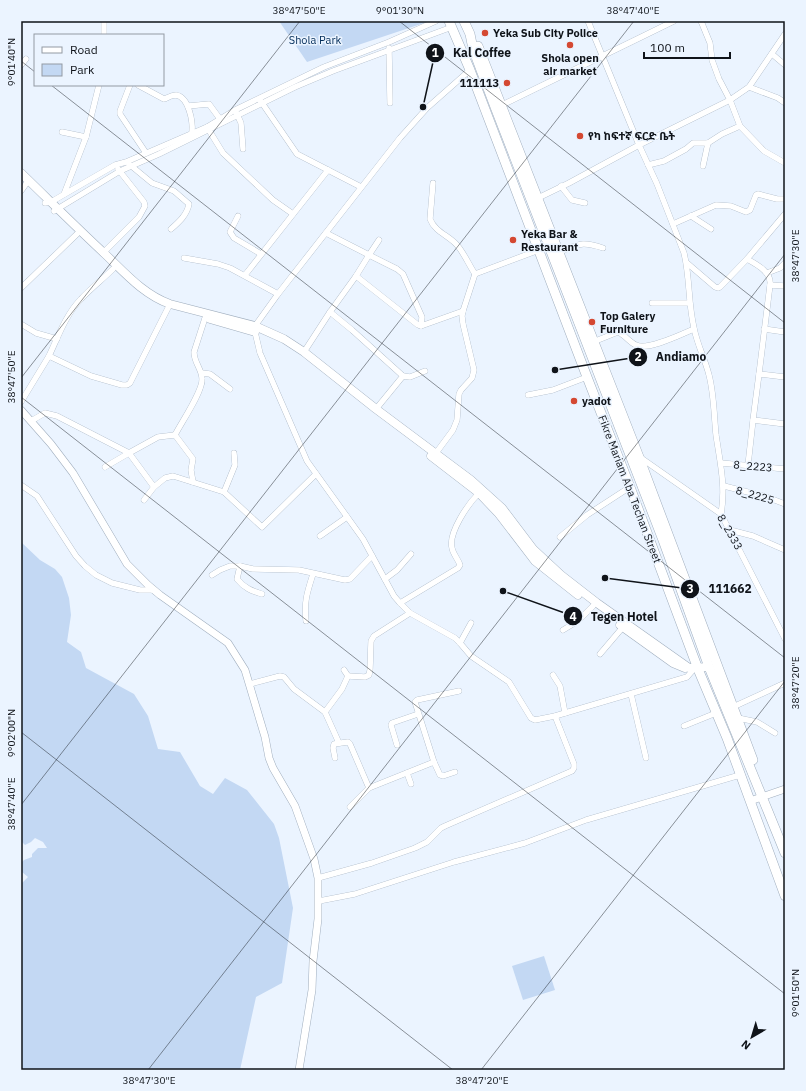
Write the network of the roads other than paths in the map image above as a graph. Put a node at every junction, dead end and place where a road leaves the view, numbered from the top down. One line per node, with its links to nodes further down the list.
1 (104, 21): 8 (street)
2 (436, 21): 11 (street)
3 (465, 21): 7 (main road); 9 (main road, Fikre Mariam Aba Techan Street)
4 (588, 21): 14 (street)
5 (674, 21): 14 (street)
6 (701, 21): 23 (street)
7 (451, 24): 12 (street); 18 (main road, Fikre Mariam Aba Techan Street)
8 (104, 34)
9 (470, 34): 27 (main road); 54 (main road, Fikre Mariam Aba Techan Street)
10 (785, 34): 13 (street)
11 (389, 42): 12 (street); 24 (street)
12 (389, 50): 24 (street); 25 (street)
13 (772, 54): 17 (street); 22 (street)
14 (602, 56): 27 (street); 37 (street)
15 (26, 59): 16 (street)
16 (21, 65)
17 (785, 65)
18 (470, 70): 52 (street); 57 (main road, Fikre Mariam Aba Techan Street)
19 (98, 86): 35 (street)
20 (130, 86): 39 (street)
21 (140, 86): 28 (street)
22 (749, 87): 23 (street); 26 (street)
23 (730, 100): 31 (street); 37 (street)
24 (261, 101): 29 (street); 46 (street)
25 (390, 103)
26 (785, 103)
27 (502, 105): 54 (main road)
28 (188, 106): 30 (street); 34 (street)
29 (236, 113): 30 (street); 32 (street); 38 (street)
30 (220, 119): 32 (street)
31 (740, 126): 36 (street); 41 (street)
32 (207, 128): 34 (street); 44 (street); 60 (street)
33 (62, 132): 35 (street)
34 (192, 132): 39 (street)
35 (86, 137): 53 (street)
36 (708, 143): 43 (street); 45 (street)
37 (639, 145): 43 (street); 51 (street)
38 (243, 149)
39 (146, 153): 40 (street)
40 (126, 162): 42 (street); 44 (street)
41 (785, 164)
42 (115, 165): 47 (street); 53 (street)
43 (648, 165): 64 (street)
44 (131, 166): 47 (street); 65 (street)
45 (703, 166)
46 (328, 170): 52 (street); 60 (street)
47 (120, 171): 59 (street); 73 (street)
48 (21, 172): 56 (main road)
49 (433, 183): 82 (street)
50 (23, 185): 56 (main road)
51 (561, 186): 54 (street); 58 (street)
52 (361, 187): 67 (street)
53 (63, 194): 56 (street)
54 (534, 198): 57 (main road); 72 (main road); 165 (main road, Fikre Mariam Aba Techan Street)
55 (785, 199): 63 (street)
56 (48, 202): 59 (main road)
57 (521, 202): 71 (main road, Fikre Mariam Aba Techan Street)
58 (585, 203)
59 (56, 210): 68 (main road); 73 (main road)
60 (293, 214): 74 (street)
61 (785, 214): 77 (street)
62 (238, 216): 74 (street)
63 (691, 216): 64 (street); 66 (street)
64 (673, 224): 78 (street)
65 (171, 229)
66 (711, 229)
67 (326, 233): 75 (street); 88 (street)
68 (77, 234): 80 (main road); 87 (street)
69 (379, 240): 75 (street)
70 (603, 248): 72 (street)
71 (539, 250): 82 (street); 109 (main road, Fikre Mariam Aba Techan Street)
72 (559, 252): 102 (main road)
73 (103, 253): 91 (main road)
74 (261, 254): 83 (street)
75 (369, 254): 84 (street); 96 (street)
76 (184, 258): 83 (street)
77 (747, 259): 78 (street); 81 (street)
78 (687, 263): 90 (street)
79 (785, 263): 81 (street)
80 (113, 270): 91 (main road); 101 (street)
81 (767, 273): 85 (street)
82 (475, 274): 92 (street)
83 (245, 275): 88 (street)
84 (356, 276): 93 (street); 96 (street)
85 (770, 285): 86 (street); 99 (street)
86 (785, 286)
87 (21, 288)
88 (278, 294): 97 (street)
89 (652, 303): 90 (street)
90 (689, 303): 98 (street)
91 (169, 306): 94 (main road); 97 (main road); 104 (street)
92 (463, 311): 96 (street); 123 (street)
93 (330, 312): 103 (street); 108 (street)
94 (205, 318): 97 (main road); 106 (street)
95 (21, 324): 101 (street)
96 (421, 326)
97 (255, 329): 103 (main road); 119 (main road); 129 (street)
98 (694, 329): 102 (street); 125 (street)
99 (764, 329): 100 (street); 107 (street)
100 (785, 332)
101 (57, 339): 104 (street)
102 (593, 342): 124 (main road)
103 (304, 352): 114 (main road)
104 (49, 356): 113 (street)
105 (425, 371): 108 (street)
106 (202, 373): 111 (street); 120 (street)
107 (759, 374): 110 (street); 116 (street)
108 (403, 376): 114 (street)
109 (586, 377): 112 (street); 134 (main road, Fikre Mariam Aba Techan Street)
110 (785, 377)
111 (230, 389)
112 (528, 395)
113 (21, 402)
114 (376, 409): 119 (main road)
115 (21, 410): 117 (street)
116 (753, 420): 118 (street); 126 (street)
117 (31, 421): 121 (street); 152 (street)
118 (785, 424)
119 (400, 430): 123 (main road); 136 (main road)
120 (175, 435): 121 (street); 130 (street)
121 (129, 453): 127 (street); 133 (street)
122 (234, 453): 135 (street)
123 (436, 453): 147 (main road)
124 (639, 457): 139 (street, 8_2333); 174 (main road)
125 (721, 463): 126 (street, 8_2223); 132 (street)
126 (748, 465): 128 (street, 8_2223)
127 (105, 467)
128 (785, 469)
129 (316, 474): 135 (street); 140 (street)
130 (193, 482): 133 (street); 135 (street)
131 (21, 485): 152 (street)
132 (724, 486): 138 (street, 8_2225); 139 (street)
133 (154, 488): 137 (street)
134 (630, 488): 143 (street); 166 (main road, Fikre Mariam Aba Techan Street)
135 (224, 492)
136 (479, 493): 147 (main road); 154 (street)
137 (144, 500)
138 (785, 504)
139 (721, 514): 141 (street, 8_2333)
140 (347, 517): 142 (street); 146 (street)
141 (730, 530): 144 (street); 161 (street, 8_2333)
142 (320, 536)
143 (560, 537)
144 (785, 550)
145 (411, 554): 151 (street)
146 (372, 556): 149 (street); 151 (street)
147 (544, 564): 155 (main road); 164 (main road)
148 (240, 566): 149 (street); 150 (street); 153 (street)
149 (313, 574): 157 (street)
150 (212, 575)
151 (385, 579): 154 (street)
152 (154, 590): 171 (street)
153 (262, 594)
154 (400, 603): 156 (street)
155 (593, 606): 159 (main road); 160 (street)
156 (410, 613): 162 (street); 169 (street)
157 (306, 621)
158 (471, 623): 162 (street)
159 (623, 628): 163 (street); 164 (main road)
160 (563, 630)
161 (785, 639)
162 (460, 643): 179 (street)
163 (600, 654)
164 (682, 665): 166 (main road)
165 (709, 667): 166 (main road); 191 (main road, Fikre Mariam Aba Techan Street)
166 (696, 669): 173 (street); 177 (main road, Fikre Mariam Aba Techan Street)
167 (344, 670): 169 (street)
168 (553, 675): 176 (street)
169 (348, 676): 175 (street)
170 (785, 683): 174 (street)
171 (250, 684): 175 (street); 199 (street)
172 (459, 691): 178 (street)
173 (631, 694): 176 (street); 186 (street)
174 (733, 706): 180 (main road)
175 (326, 712): 183 (street)
176 (565, 713): 179 (street)
177 (716, 713): 181 (street); 190 (main road, Fikre Mariam Aba Techan Street)
178 (418, 714): 184 (street); 187 (street)
179 (555, 716): 199 (street)
180 (738, 718): 182 (street); 191 (main road)
181 (684, 726)
182 (775, 733)
183 (339, 742): 185 (street); 193 (street)
184 (397, 745)
185 (335, 758)
186 (646, 758)
187 (434, 762): 188 (street); 189 (street)
188 (455, 772)
189 (407, 773): 192 (street); 193 (street)
190 (740, 775): 196 (main road, Fikre Mariam Aba Techan Street); 201 (street)
191 (755, 781): 195 (main road, Fikre Mariam Aba Techan Street)
192 (411, 784)
193 (369, 788): 197 (street)
194 (785, 789): 195 (street)
195 (762, 796): 196 (street); 198 (main road, Fikre Mariam Aba Techan Street)
196 (750, 801): 200 (main road, Fikre Mariam Aba Techan Street)
197 (350, 807)
198 (785, 853)
199 (318, 878): 201 (street)
200 (785, 896)
201 (319, 901): 202 (street)
202 (299, 1070)

